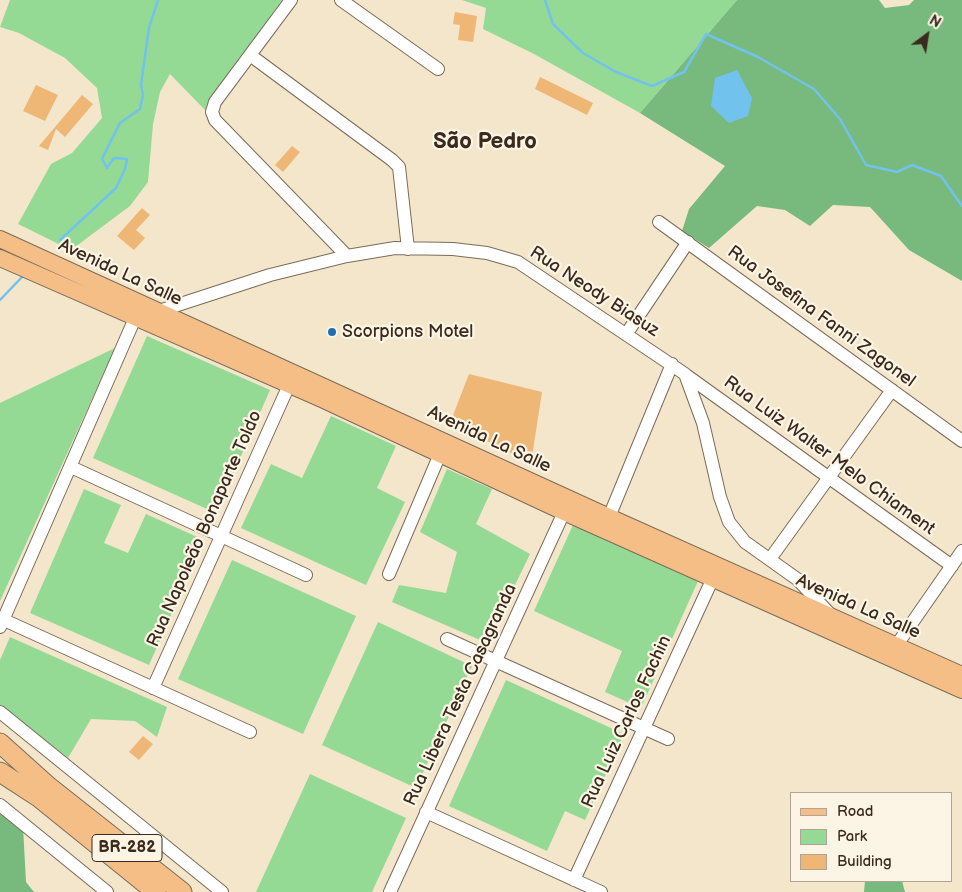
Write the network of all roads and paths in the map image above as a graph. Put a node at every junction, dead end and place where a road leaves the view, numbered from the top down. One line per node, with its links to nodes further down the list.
1 (291, 0): 3 (street)
2 (341, 0): 4 (street)
3 (250, 55): 8 (street); 9 (street)
4 (438, 69)
5 (660, 222): 7 (street, Rua Josefina Fanni Zagonel)
6 (0, 240): 11 (main road, Avenida La Salle)
7 (688, 242): 13 (street); 17 (street, Rua Josefina Fanni Zagonel)
8 (408, 249): 9 (street, Rua Neody Biasuz); 13 (street, Rua Neody Biasuz)
9 (347, 256): 12 (street, Rua Neody Biasuz)
10 (0, 258): 11 (main road, Avenida La Salle)
11 (138, 312): 12 (main road, Avenida La Salle); 16 (main road, Avenida La Salle); 21 (street)
12 (156, 312): 18 (main road, Avenida La Salle)
13 (627, 333): 14 (street, Rua Neody Biasuz)
14 (672, 364): 15 (street, Rua Neody Biasuz); 25 (street)
15 (685, 374): 22 (street, Rua Luiz Walter Melo Chiament); 28 (street)
16 (289, 385): 18 (main road, Avenida La Salle); 26 (street, Rua Napoleão Bonaparte Toldo)
17 (892, 390): 19 (street, Rua Josefina Fanni Zagonel); 22 (street)
18 (327, 394): 20 (main road, Avenida La Salle); 23 (main road, Avenida La Salle)
19 (962, 440)
20 (440, 454): 23 (main road, Avenida La Salle); 30 (street)
21 (71, 467): 26 (street); 33 (street)
22 (831, 478): 28 (street); 29 (street, Rua Luiz Walter Melo Chiament)
23 (518, 483): 24 (main road, Avenida La Salle); 25 (main road, Avenida La Salle)
24 (564, 512): 32 (main road, Avenida La Salle); 37 (street, Rua Libera Testa Casagranda)
25 (608, 517): 34 (main road, Avenida La Salle)
26 (221, 536): 31 (street); 39 (street, Rua Napoleão Bonaparte Toldo)
27 (962, 551): 29 (street)
28 (770, 559): 34 (street)
29 (952, 566): 36 (street)
30 (388, 574)
31 (306, 575)
32 (713, 578): 34 (main road, Avenida La Salle); 42 (street, Rua Luiz Carlos Fachin)
33 (2, 623): 39 (street)
34 (833, 626): 36 (main road, Avenida La Salle); 40 (main road, Avenida La Salle)
35 (447, 639): 37 (street)
36 (896, 646): 38 (main road, Avenida La Salle)
37 (496, 661): 42 (street); 48 (street, Rua Libera Testa Casagranda)
38 (962, 675)
39 (153, 688): 43 (street)
40 (962, 690)
41 (0, 712): 53 (street)
42 (644, 728): 44 (street); 49 (street, Rua Luiz Carlos Fachin)
43 (250, 732)
44 (668, 739)
45 (0, 743): 52 (highway, BR-282)
46 (0, 772): 51 (highway, BR-282)
47 (0, 805): 50 (street)
48 (426, 812): 49 (street); 54 (street, Rua Libera Testa Casagranda)
49 (574, 880): 55 (street)
50 (107, 892)
51 (156, 892)
52 (182, 892)
53 (222, 892)
54 (390, 892)
55 (600, 892)

